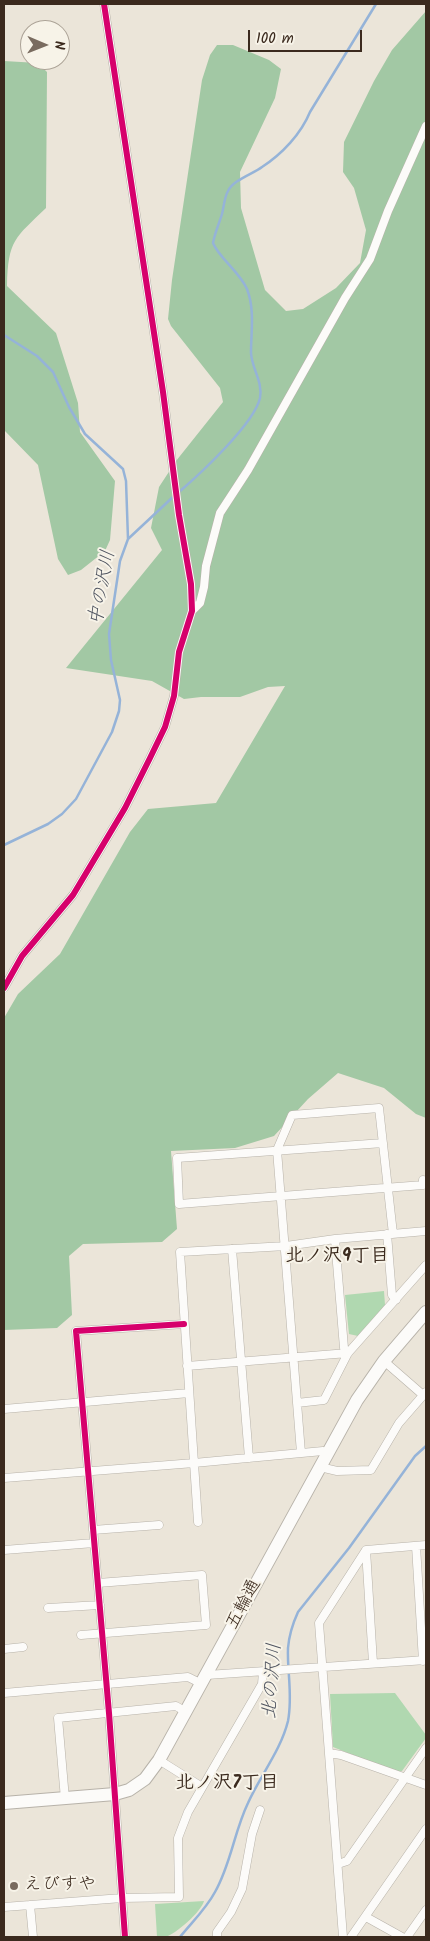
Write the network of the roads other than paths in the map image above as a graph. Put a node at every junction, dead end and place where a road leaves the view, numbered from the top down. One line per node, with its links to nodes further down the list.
1 (104, 4): 3 (street)
2 (426, 126): 3 (street)
3 (192, 611): 4 (street)
4 (4, 988)
5 (383, 1143): 6 (street); 6 (street); 8 (street)
6 (277, 1150): 9 (street); 9 (street)
7 (424, 1180): 8 (street)
8 (387, 1187): 9 (street); 11 (street)
9 (281, 1196): 13 (street)
10 (426, 1231): 11 (street)
11 (390, 1234): 12 (street); 16 (street)
12 (335, 1239): 13 (street); 19 (street)
13 (286, 1246): 14 (street); 20 (street)
14 (232, 1249): 18 (street); 21 (street)
15 (426, 1266): 16 (street)
16 (396, 1300): 19 (street)
17 (426, 1312): 22 (main road, 五輪通)
18 (184, 1324): 23 (street); 26 (street)
19 (348, 1353): 20 (street); 27 (street)
20 (294, 1357): 21 (street); 27 (street)
21 (241, 1361): 23 (street); 31 (street)
22 (384, 1361): 25 (street); 30 (main road, 五輪通)
23 (187, 1366): 24 (street)
24 (189, 1393): 26 (street); 32 (street)
25 (425, 1393): 33 (street)
26 (82, 1402): 28 (street); 34 (street)
27 (297, 1403): 29 (street)
28 (4, 1409)
29 (300, 1453): 30 (street); 31 (street)
30 (328, 1454): 33 (main road, 五輪通)
31 (249, 1458): 32 (street)
32 (194, 1463): 34 (street); 36 (street)
33 (320, 1467): 55 (main road, 五輪通)
34 (87, 1472): 35 (street); 38 (street)
35 (4, 1478)
36 (198, 1522)
37 (159, 1526): 38 (street)
38 (93, 1530): 39 (street)
39 (94, 1543): 42 (street); 44 (street)
40 (426, 1545): 41 (street)
41 (416, 1546): 43 (street); 51 (street)
42 (4, 1550)
43 (366, 1550): 52 (street); 53 (street)
44 (98, 1582): 45 (street); 47 (street)
45 (100, 1605): 46 (street); 47 (street)
46 (48, 1608)
47 (102, 1634): 48 (street); 56 (street)
48 (81, 1635)
49 (23, 1647): 50 (street)
50 (4, 1649)
51 (425, 1660): 52 (street)
52 (373, 1664): 53 (street)
53 (321, 1667): 54 (street); 61 (street)
54 (263, 1672): 55 (street); 65 (street)
55 (204, 1680): 56 (street); 58 (main road, 五輪通)
56 (106, 1685): 57 (street); 59 (street)
57 (4, 1693)
58 (186, 1712): 59 (street); 62 (main road, 五輪通)
59 (109, 1713): 66 (street); 67 (street)
60 (426, 1748): 63 (street)
61 (329, 1753): 63 (street); 71 (street)
62 (159, 1760): 65 (street); 66 (main road, 五輪通)
63 (405, 1778): 64 (street); 71 (street)
64 (426, 1785)
65 (202, 1787): 72 (street)
66 (115, 1794): 67 (main road, 五輪通); 72 (street)
67 (65, 1799): 68 (main road, 五輪通)
68 (4, 1803)
69 (260, 1810): 79 (street)
70 (426, 1830): 76 (street)
71 (338, 1864): 80 (street)
72 (122, 1898): 73 (street); 78 (street)
73 (30, 1905): 74 (street); 77 (street)
74 (4, 1907)
75 (426, 1910): 83 (street)
76 (366, 1917): 81 (street); 82 (street)
77 (33, 1937)
78 (125, 1937)
79 (217, 1937)
80 (343, 1937)
81 (351, 1937)
82 (402, 1937)
83 (407, 1937)

